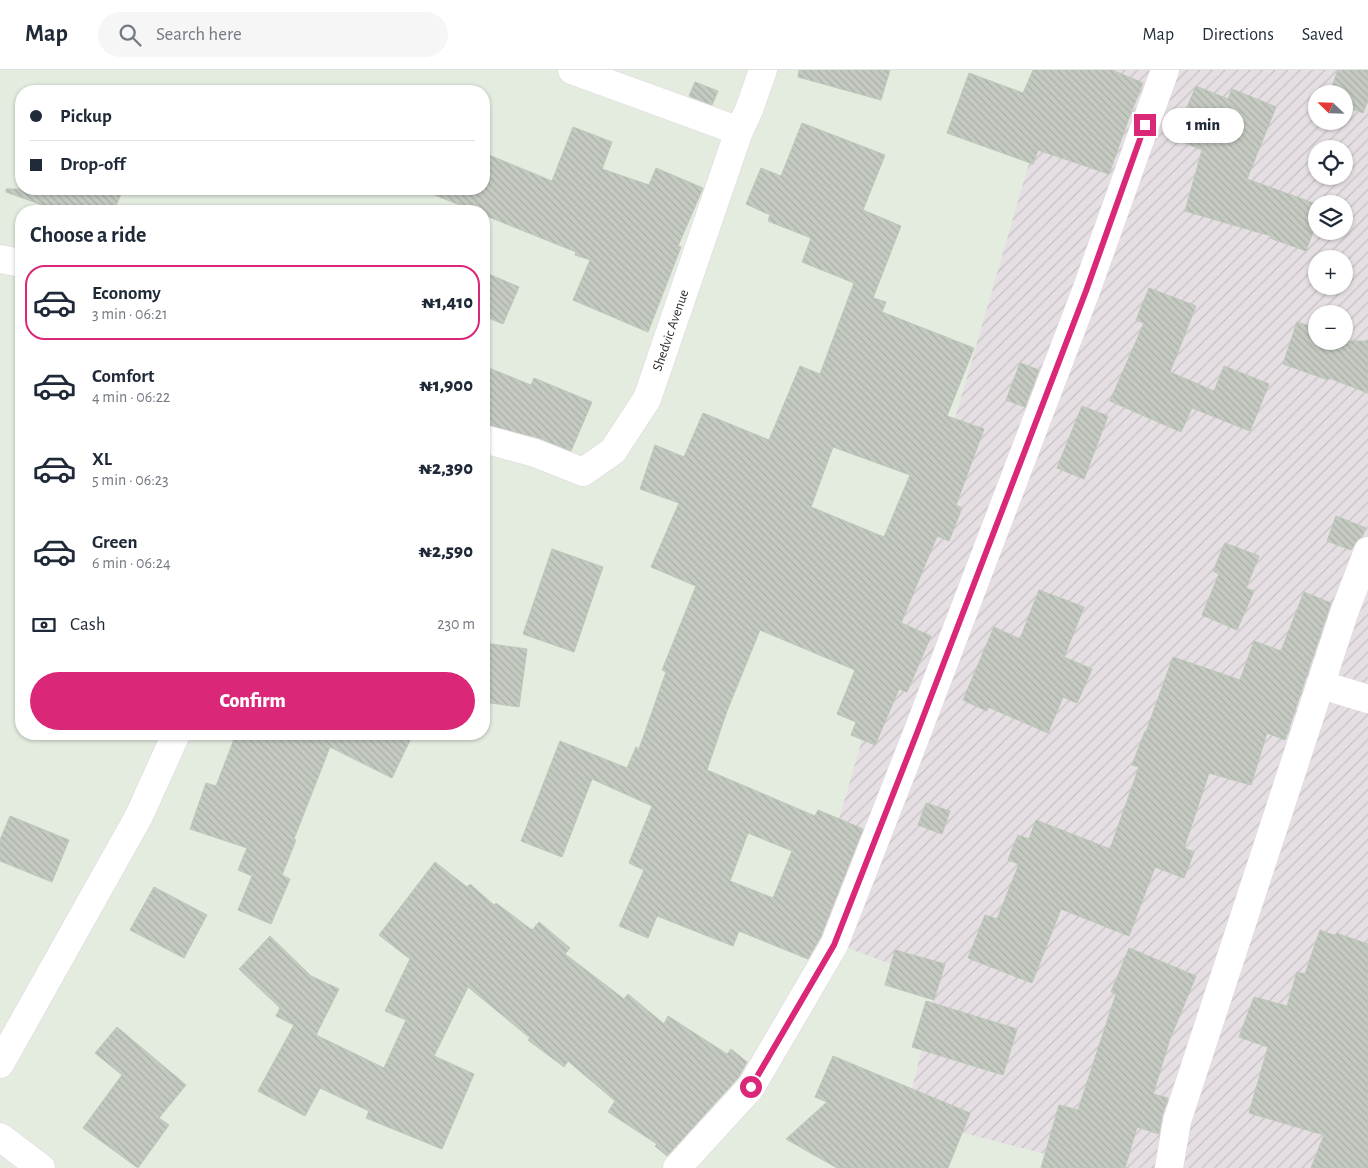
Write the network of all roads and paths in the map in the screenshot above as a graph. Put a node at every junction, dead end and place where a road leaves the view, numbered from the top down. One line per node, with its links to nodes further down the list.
1 (572, 70): 4 (street)
2 (763, 70): 4 (street, Shedvic Avenue)
3 (1165, 70): 15 (street)
4 (739, 131): 7 (street, Shedvic Avenue)
5 (0, 259): 6 (street)
6 (15, 262)
7 (490, 441)
8 (1368, 551): 9 (street)
9 (1322, 685): 10 (street); 16 (street)
10 (1368, 699)
11 (173, 740): 12 (street)
12 (0, 1064)
13 (0, 1137): 14 (street)
14 (38, 1167)
15 (677, 1168)
16 (1168, 1168)

